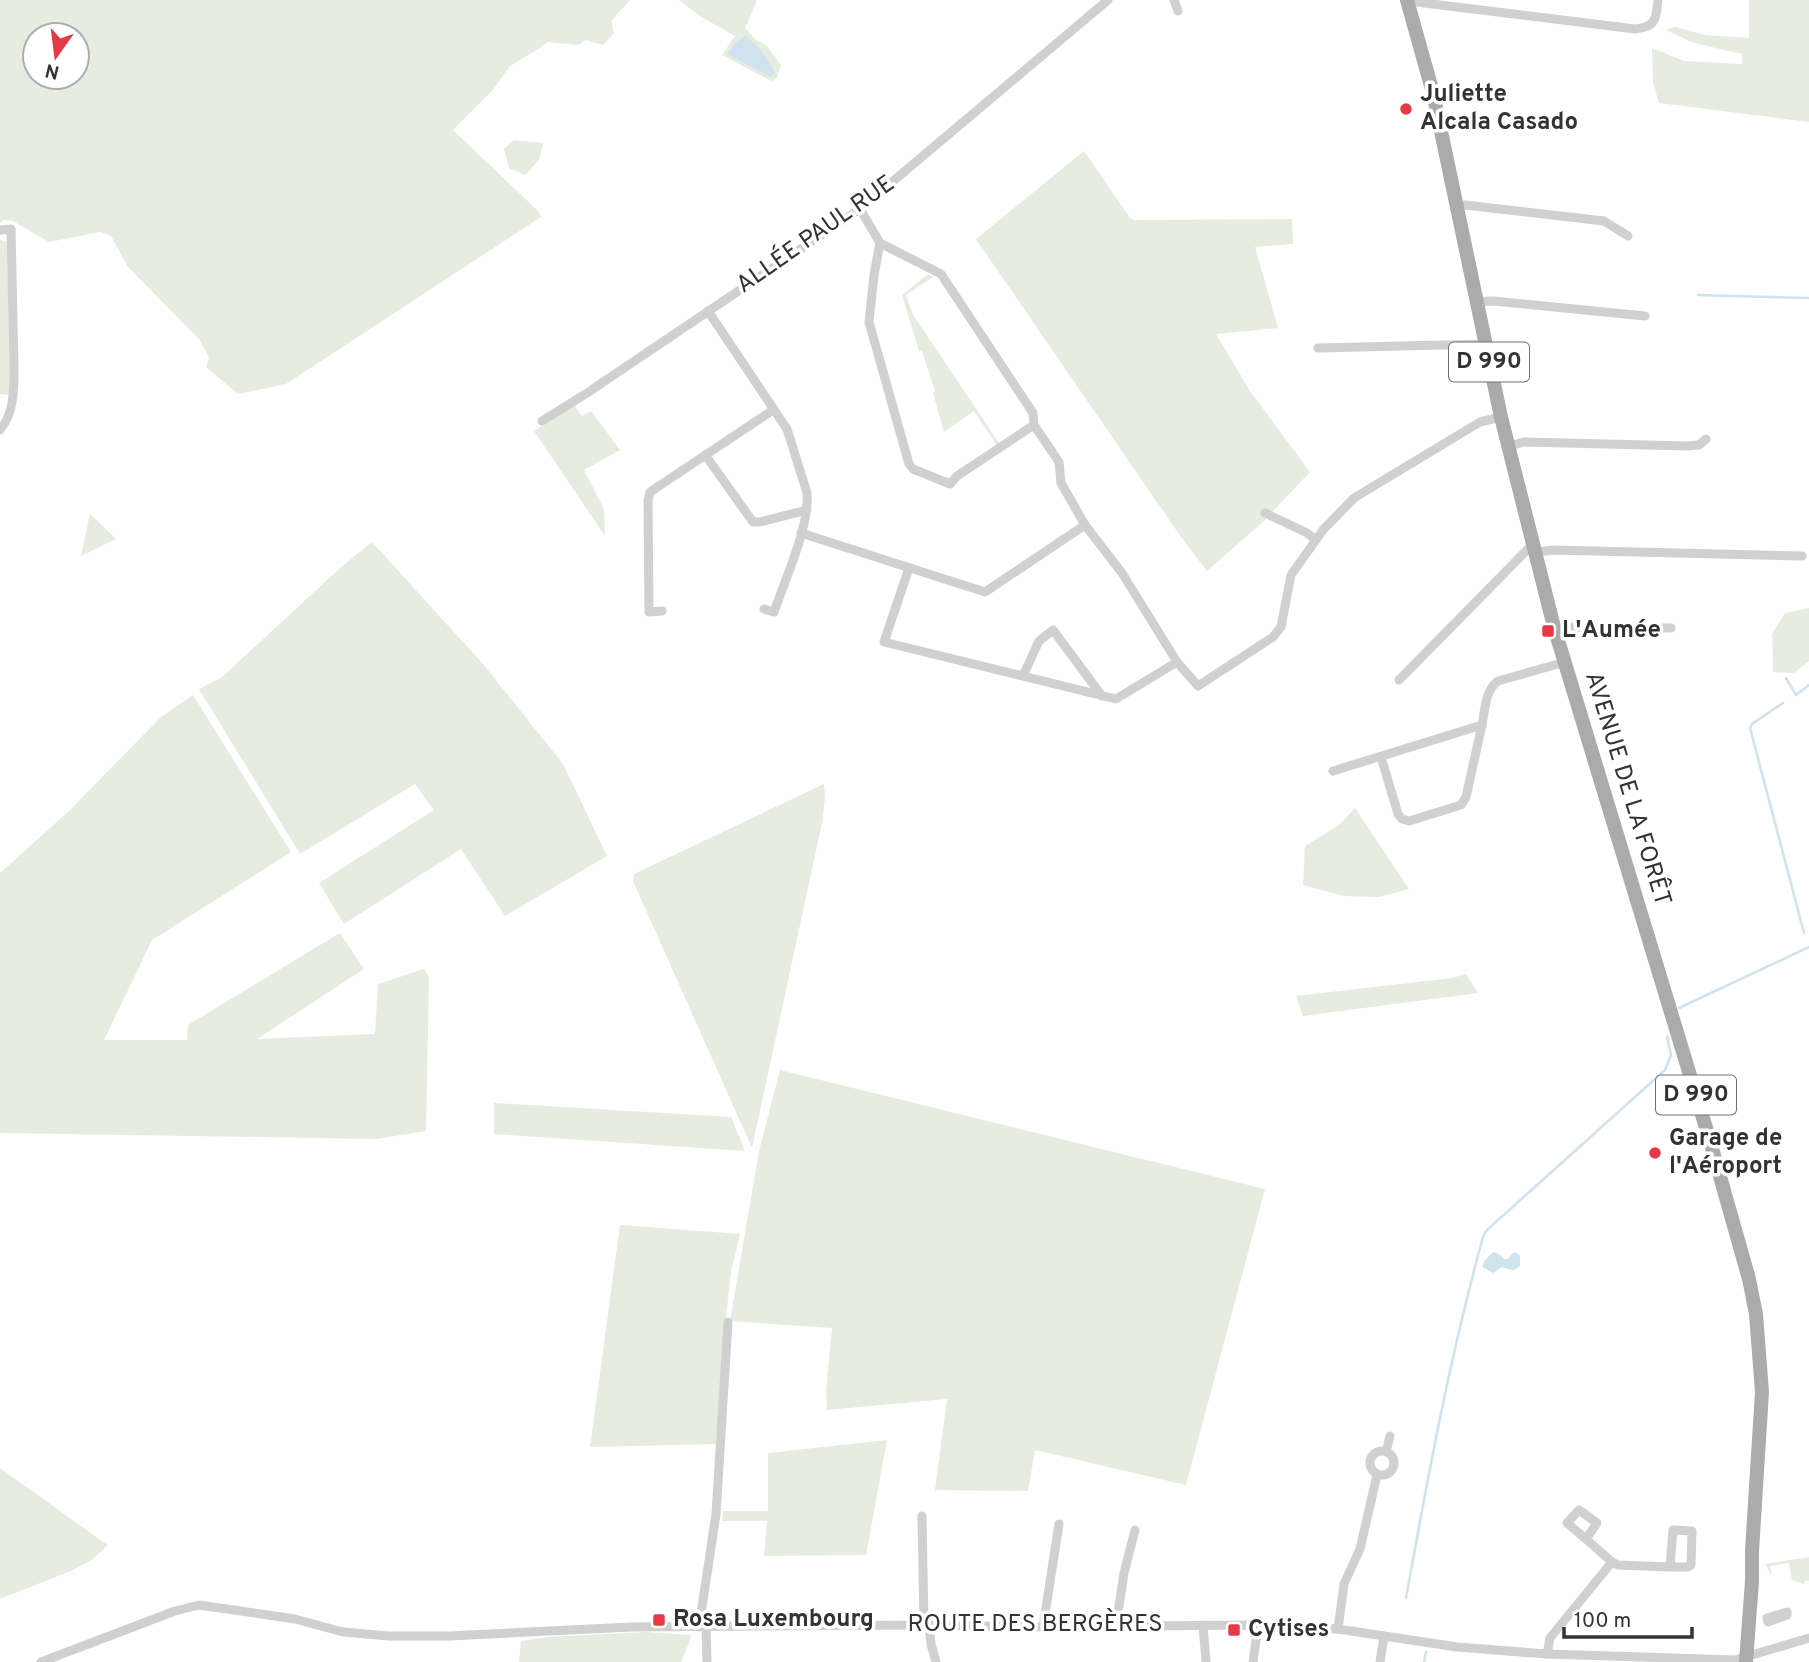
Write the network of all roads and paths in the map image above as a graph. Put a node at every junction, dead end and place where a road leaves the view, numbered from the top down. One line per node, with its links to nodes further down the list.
1 (1108, 0): 7 (street, ALLÉE PAUL RUE)
2 (1174, 0): 5 (street)
3 (1658, 0): 4 (street)
4 (1407, 1): 6 (main road, AVENUE DE LA FORÊT / D 990)
5 (1178, 11)
6 (1457, 206): 9 (street); 11 (main road, AVENUE DE LA FORÊT / D 990)
7 (860, 209): 10 (street); 12 (street, ALLÉE PAUL RUE)
8 (0, 230): 20 (street)
9 (1628, 236)
10 (880, 243): 19 (street); 19 (street)
11 (1476, 302): 13 (street); 14 (main road, AVENUE DE LA FORÊT / D 990)
12 (708, 311): 16 (street); 18 (street, ALLÉE PAUL RUE)
13 (1645, 316)
14 (1485, 344): 15 (street); 17 (main road, AVENUE DE LA FORÊT / D 990)
15 (1318, 348)
16 (774, 410): 23 (street); 24 (street)
17 (1501, 417): 22 (main road, AVENUE DE LA FORÊT / D 990); 28 (street)
18 (542, 421)
19 (1034, 425): 26 (street)
20 (0, 430)
21 (1706, 439): 22 (street)
22 (1509, 446): 29 (main road, AVENUE DE LA FORÊT / D 990)
23 (706, 456): 24 (street); 33 (street)
24 (807, 510): 27 (street)
25 (1265, 513): 28 (street)
26 (1085, 525): 31 (street); 36 (street)
27 (802, 533): 31 (street); 32 (street)
28 (1316, 540): 36 (street)
29 (1535, 549): 30 (street); 34 (main road, AVENUE DE LA FORÊT / D 990); 39 (street)
30 (1802, 556)
31 (909, 568): 38 (street)
32 (764, 609)
33 (662, 611)
34 (1555, 627): 35 (street); 37 (main road, AVENUE DE LA FORÊT / D 990)
35 (1671, 628)
36 (1177, 662): 40 (street)
37 (1564, 662): 41 (street); 64 (main road, AVENUE DE LA FORÊT / D 990)
38 (1023, 676): 40 (street); 40 (street)
39 (1399, 680)
40 (1102, 696)
41 (1482, 725): 42 (street); 42 (street)
42 (1381, 757): 43 (street)
43 (1333, 771)
44 (728, 1322): 58 (street)
45 (1390, 1436): 46 (street)
46 (1386, 1452): 47 (street); 47 (street)
47 (1377, 1475): 60 (street)
48 (922, 1516): 54 (street)
49 (1059, 1524): 59 (street)
50 (1135, 1530): 57 (street)
51 (1586, 1539): 52 (street)
52 (1612, 1562): 53 (street); 63 (street)
53 (1670, 1567): 53 (street)
54 (927, 1625): 58 (street, ROUTE DES BERGÈRES); 59 (street, ROUTE DES BERGÈRES); 67 (street)
55 (1203, 1625): 56 (street, ROUTE DES BERGÈRES); 57 (street, ROUTE DES BERGÈRES); 68 (street)
56 (1258, 1625): 60 (street, ROUTE DES BERGÈRES); 69 (street)
57 (1116, 1626): 59 (street, ROUTE DES BERGÈRES)
58 (702, 1627): 65 (street, ROUTE DES BERGÈRES); 66 (street)
59 (1043, 1627)
60 (1338, 1629): 61 (street, ROUTE DES BERGÈRES)
61 (1384, 1636): 63 (street, ROUTE DES BERGÈRES); 70 (street)
62 (1809, 1638): 64 (street, ROUTE DES BERGÈRES)
63 (1547, 1654): 64 (street, ROUTE DES BERGÈRES)
64 (1742, 1660)
65 (41, 1662)
66 (707, 1662)
67 (936, 1662)
68 (1206, 1662)
69 (1254, 1662)
70 (1380, 1662)

